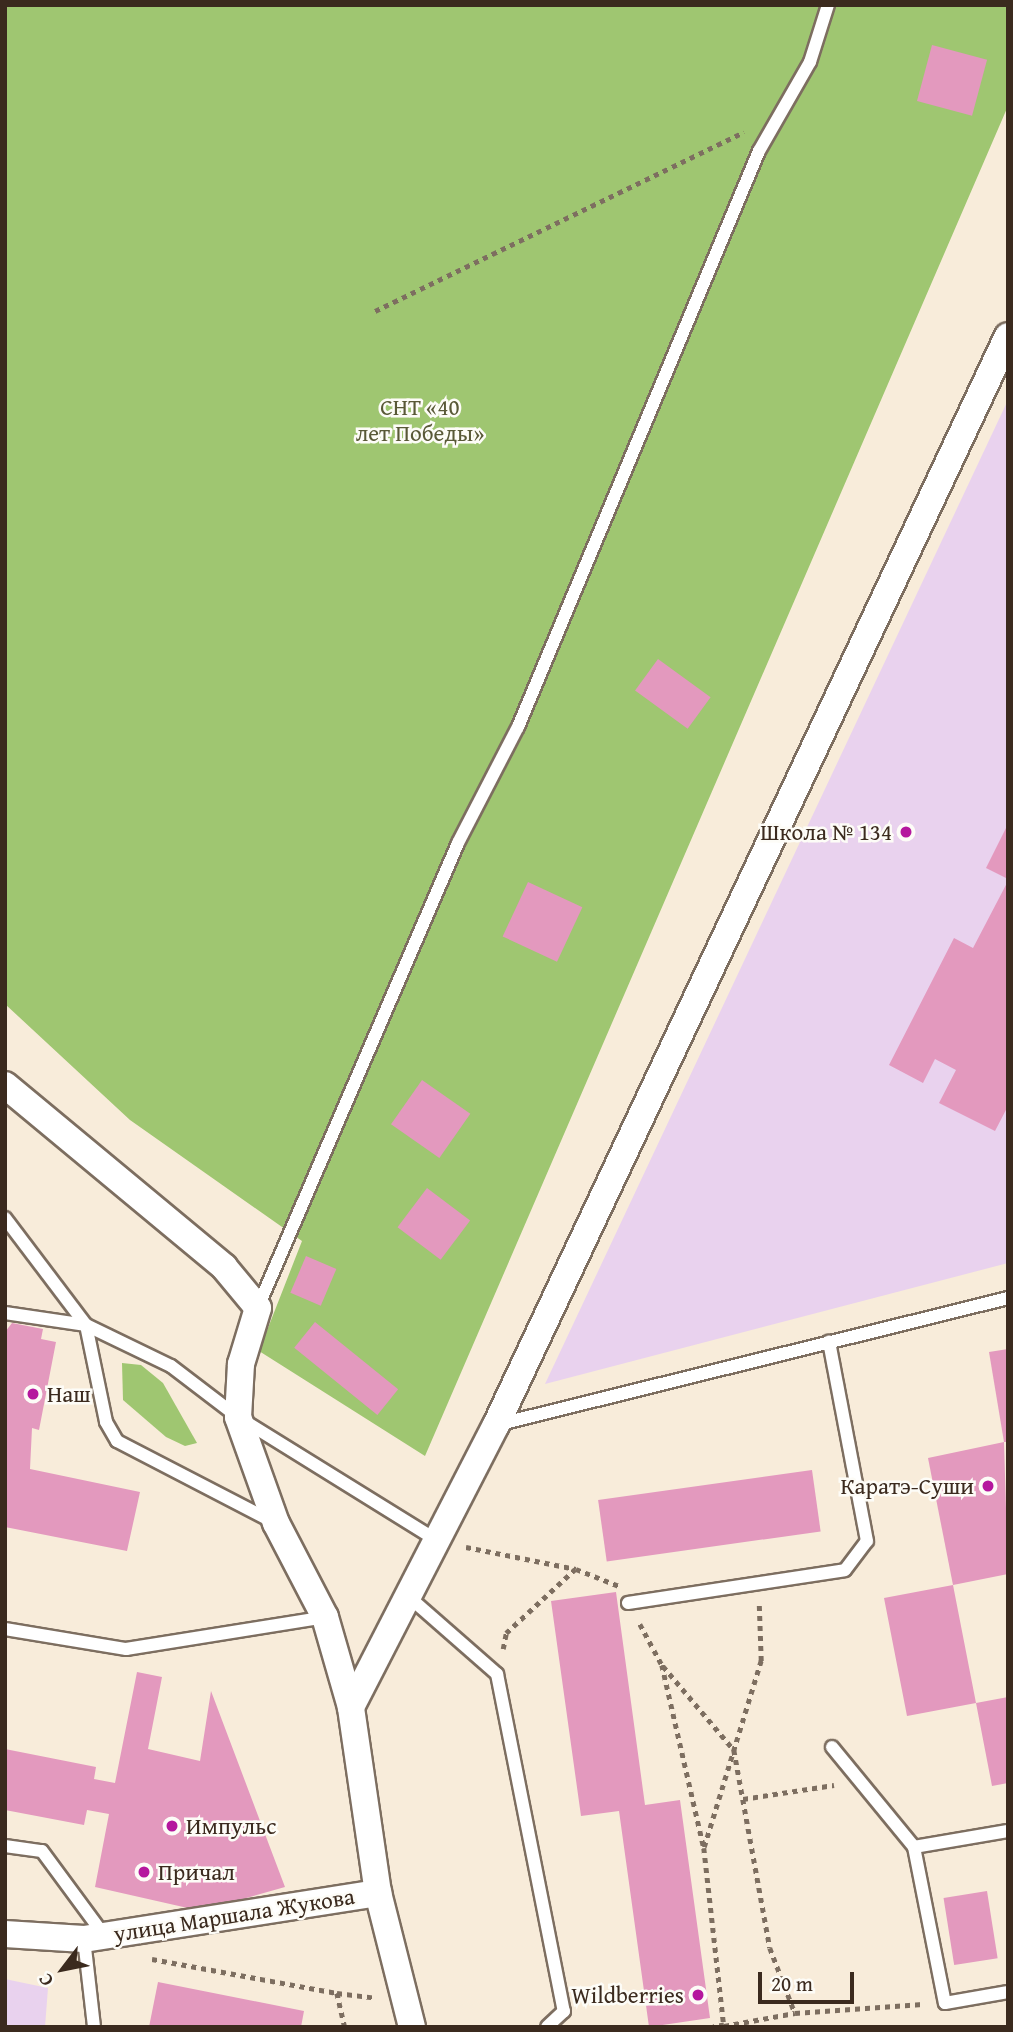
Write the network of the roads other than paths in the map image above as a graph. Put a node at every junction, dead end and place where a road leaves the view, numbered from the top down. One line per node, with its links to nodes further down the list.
1 (828, 5): 7 (lane)
2 (1008, 336): 3 (street)
3 (1000, 371): 12 (street)
4 (5, 1085): 7 (street)
5 (5, 1218): 9 (lane)
6 (1008, 1298): 10 (lane)
7 (258, 1308): 11 (street)
8 (5, 1313): 9 (lane)
9 (86, 1325): 11 (lane); 13 (lane)
10 (829, 1342): 12 (lane); 16 (lane)
11 (238, 1417): 13 (street); 14 (lane)
12 (496, 1425): 14 (street)
13 (276, 1523): 17 (street)
14 (438, 1541): 15 (street)
15 (409, 1597): 19 (street); 30 (lane)
16 (628, 1603)
17 (325, 1617): 18 (lane); 19 (street)
18 (5, 1629)
19 (351, 1707): 24 (street)
20 (832, 1747): 23 (lane)
21 (1008, 1831): 23 (lane)
22 (5, 1846): 26 (lane)
23 (914, 1847): 27 (lane)
24 (378, 1893): 26 (street, улица Маршала Жукова); 29 (street)
25 (5, 1934): 26 (street, улица Маршала Жукова)
26 (94, 1937): 28 (lane)
27 (1008, 1992)
28 (94, 2027)
29 (412, 2027)
30 (547, 2027)

